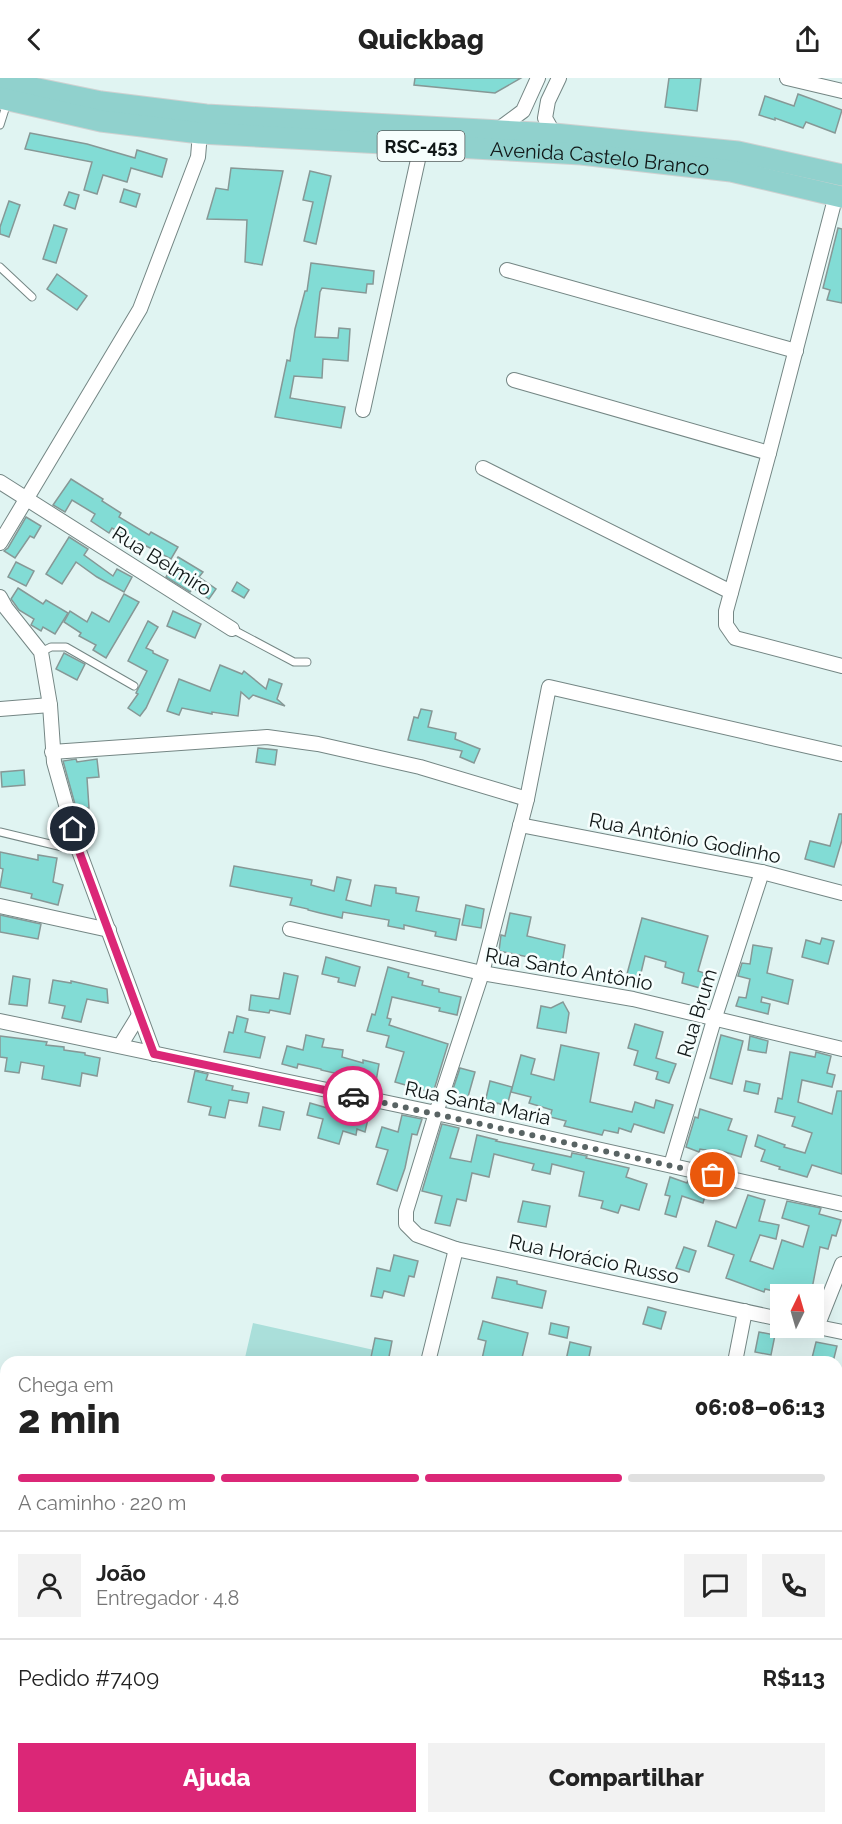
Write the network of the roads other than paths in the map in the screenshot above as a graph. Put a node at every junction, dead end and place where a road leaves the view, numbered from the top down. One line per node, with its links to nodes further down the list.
1 (538, 78): 8 (street)
2 (559, 78): 10 (street)
3 (788, 78): 5 (street)
4 (0, 80): 8 (main road, Avenida Castelo Branco / RSC-453)
5 (842, 91)
6 (4, 100): 7 (lane); 9 (main road, Avenida Castelo Branco / RSC-453)
7 (0, 125)
8 (496, 131): 10 (main road, Avenida Castelo Branco / RSC-453)
9 (200, 133): 11 (main road, Avenida Castelo Branco / RSC-453); 22 (street)
10 (554, 134): 12 (main road, Avenida Castelo Branco / RSC-453)
11 (421, 146): 12 (main road, Avenida Castelo Branco / RSC-453); 18 (street)
12 (840, 189): 16 (street)
13 (0, 267): 15 (lane)
14 (507, 270): 16 (street)
15 (32, 297)
16 (796, 351): 19 (street)
17 (514, 380): 19 (street)
18 (363, 410)
19 (769, 453): 24 (street)
20 (483, 468): 24 (street)
21 (0, 482): 22 (street, Rua Belmiro)
22 (27, 499): 23 (street); 26 (street, Rua Belmiro)
23 (0, 543)
24 (731, 592): 29 (street)
25 (0, 597): 27 (street)
26 (232, 629): 28 (lane, Rua Belmiro)
27 (41, 652): 30 (lane); 31 (street)
28 (308, 662)
29 (842, 666)
30 (134, 686)
31 (50, 705): 32 (street); 33 (street)
32 (0, 709)
33 (52, 752): 35 (street); 38 (street)
34 (842, 754): 35 (street)
35 (527, 799): 36 (street)
36 (520, 825): 39 (street, Rua Antônio Godinho); 44 (street)
37 (0, 832): 38 (lane)
38 (79, 851): 43 (street)
39 (762, 872): 40 (street, Rua Antônio Godinho); 46 (street, Rua Brum)
40 (842, 893)
41 (0, 906): 43 (street)
42 (290, 929): 44 (street, Rua Santo Antônio)
43 (109, 930): 45 (street)
44 (482, 974): 46 (street, Rua Santo Antônio); 51 (street)
45 (139, 1015): 48 (street); 50 (street)
46 (714, 1020): 49 (street, Rua Santo Antônio); 52 (street, Rua Brum)
47 (0, 1021): 48 (street, Rua Santa Maria)
48 (120, 1046): 50 (street, Rua Santa Maria)
49 (842, 1049)
50 (154, 1054): 51 (street, Rua Santa Maria)
51 (436, 1113): 52 (street, Rua Santa Maria); 54 (street, Rua Horácio Russo)
52 (670, 1165): 53 (street, Rua Santa Maria)
53 (842, 1204)
54 (456, 1249): 57 (street, Rua Horácio Russo); 61 (street)
55 (842, 1264): 56 (street)
56 (824, 1305)
57 (745, 1311): 58 (street, Rua Horácio Russo); 62 (street)
58 (770, 1317)
59 (824, 1328): 60 (street)
60 (842, 1332)
61 (429, 1356)
62 (736, 1356)

